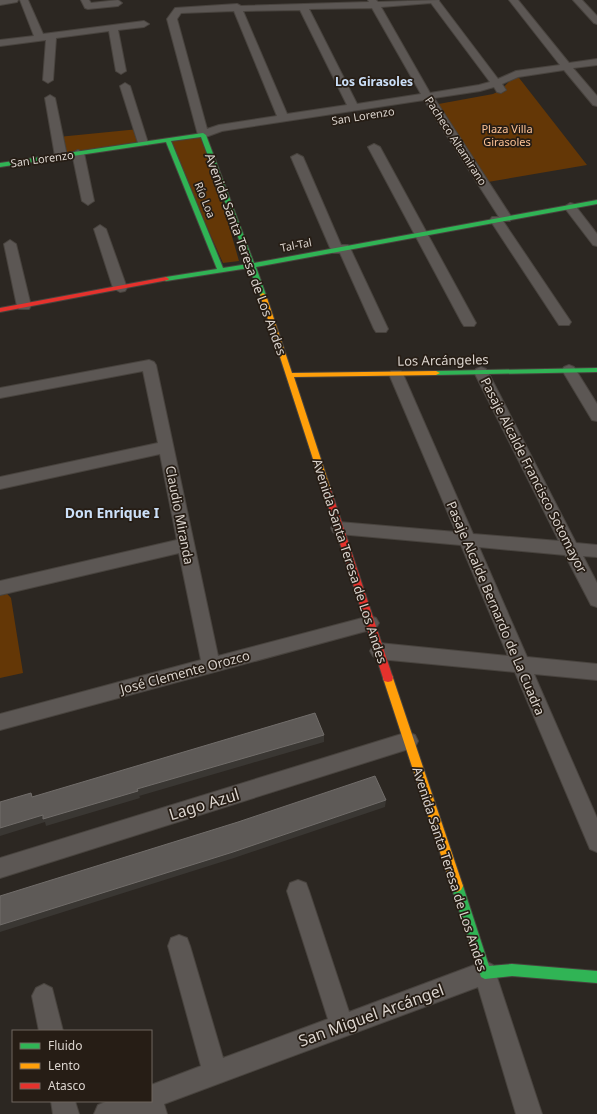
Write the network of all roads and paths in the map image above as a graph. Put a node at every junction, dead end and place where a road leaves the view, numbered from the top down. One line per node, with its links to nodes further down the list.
1 (14, 0): 7 (street)
2 (24, 0): 17 (street)
3 (84, 0): 8 (street)
4 (434, 0): 9 (street); 24 (street)
5 (513, 0): 20 (street)
6 (577, 0): 12 (street)
7 (0, 2)
8 (118, 2): 14 (street)
9 (374, 3): 11 (street); 26 (street, Pacheco Altamirano)
10 (237, 7): 11 (street); 29 (street); 30 (street, Avenida Santa Teresa de Los Andes)
11 (303, 7): 28 (street)
12 (597, 21)
13 (144, 24): 14 (street)
14 (125, 26): 15 (street)
15 (113, 28): 16 (street); 21 (street)
16 (51, 36): 17 (street); 22 (street)
17 (40, 38): 18 (street)
18 (0, 43)
19 (597, 62): 20 (street, San Lorenzo)
20 (566, 66): 24 (street, San Lorenzo); 27 (street)
21 (121, 71)
22 (48, 80)
23 (126, 86): 32 (street)
24 (498, 87): 26 (street, San Lorenzo)
25 (50, 98): 35 (street)
26 (430, 101): 28 (street, San Lorenzo); 30 (street, San Lorenzo); 41 (street, Pacheco Altamirano)
27 (597, 103)
28 (354, 108): 29 (street, San Lorenzo)
29 (283, 118): 30 (street, San Lorenzo)
30 (203, 134): 31 (street, San Lorenzo); 47 (street, Avenida Santa Teresa de Los Andes)
31 (168, 140): 32 (street, San Lorenzo); 48 (street, Río Loa)
32 (143, 143): 34 (street, San Lorenzo)
33 (374, 147): 43 (street)
34 (78, 153): 35 (street, San Lorenzo); 38 (street)
35 (61, 156): 37 (street, San Lorenzo)
36 (297, 157): 46 (street)
37 (0, 165)
38 (88, 201)
39 (597, 202): 40 (street, Tal-Tal)
40 (570, 207): 41 (street, Tal-Tal); 44 (street)
41 (501, 219): 43 (street, Tal-Tal); 52 (street, Pacheco Altamirano)
42 (100, 229): 49 (street)
43 (420, 234): 46 (street, Tal-Tal); 53 (street)
44 (597, 242)
45 (10, 244): 50 (street)
46 (340, 249): 47 (street, Tal-Tal); 54 (street)
47 (253, 265): 48 (street, Tal-Tal); 59 (street, Avenida Santa Teresa de Los Andes)
48 (220, 269): 49 (street, Tal-Tal)
49 (120, 288): 50 (street, Tal-Tal)
50 (24, 306): 51 (street, Tal-Tal)
51 (0, 310)
52 (564, 322)
53 (469, 323)
54 (381, 329)
55 (570, 370): 56 (street, Los Arcángeles); 57 (street, Los Arcángeles); 61 (street)
56 (597, 370)
57 (481, 372): 58 (street, Los Arcángeles); 67 (street, Pasaje Alcalde Francisco Sotomayor)
58 (396, 374): 59 (street, Los Arcángeles); 65 (street, Pasaje Alcalde Bernardo de La Cuadra)
59 (289, 376): 64 (street, Avenida Santa Teresa de Los Andes)
60 (0, 393): 62 (street, Claudio Miranda)
61 (597, 416)
62 (166, 447): 63 (street); 66 (street, Claudio Miranda)
63 (0, 483)
64 (339, 528): 65 (street); 71 (street, Avenida Santa Teresa de Los Andes)
65 (467, 540): 67 (street); 73 (street, Pasaje Alcalde Bernardo de La Cuadra)
66 (185, 545): 69 (street); 74 (street, Claudio Miranda)
67 (571, 549): 68 (street); 70 (street, Pasaje Alcalde Francisco Sotomayor)
68 (597, 551)
69 (0, 588)
70 (597, 600)
71 (370, 623): 72 (street, Avenida Santa Teresa de Los Andes); 74 (street, José Clemente Orozco)
72 (379, 651): 73 (street); 77 (street, Avenida Santa Teresa de Los Andes)
73 (520, 664): 75 (street); 78 (street, Pasaje Alcalde Bernardo de La Cuadra)
74 (211, 665): 76 (street, José Clemente Orozco)
75 (597, 672)
76 (0, 722)
77 (408, 741): 79 (street, Lago Azul); 82 (street, Avenida Santa Teresa de Los Andes)
78 (597, 842)
79 (0, 868)
80 (298, 891): 85 (street)
81 (179, 946): 87 (street)
82 (485, 973): 83 (street, San Miguel Arcángel); 85 (street, San Miguel Arcángel); 95 (street, Avenida Santa Teresa de Los Andes)
83 (597, 977)
84 (44, 996): 86 (street)
85 (342, 1026): 87 (street, San Miguel Arcángel)
86 (51, 1030)
87 (215, 1073): 88 (street, San Miguel Arcángel)
88 (152, 1099)
89 (64, 1102): 92 (street)
90 (139, 1102): 93 (street)
91 (152, 1102): 94 (street)
92 (66, 1114)
93 (107, 1114)
94 (154, 1114)
95 (529, 1114)

